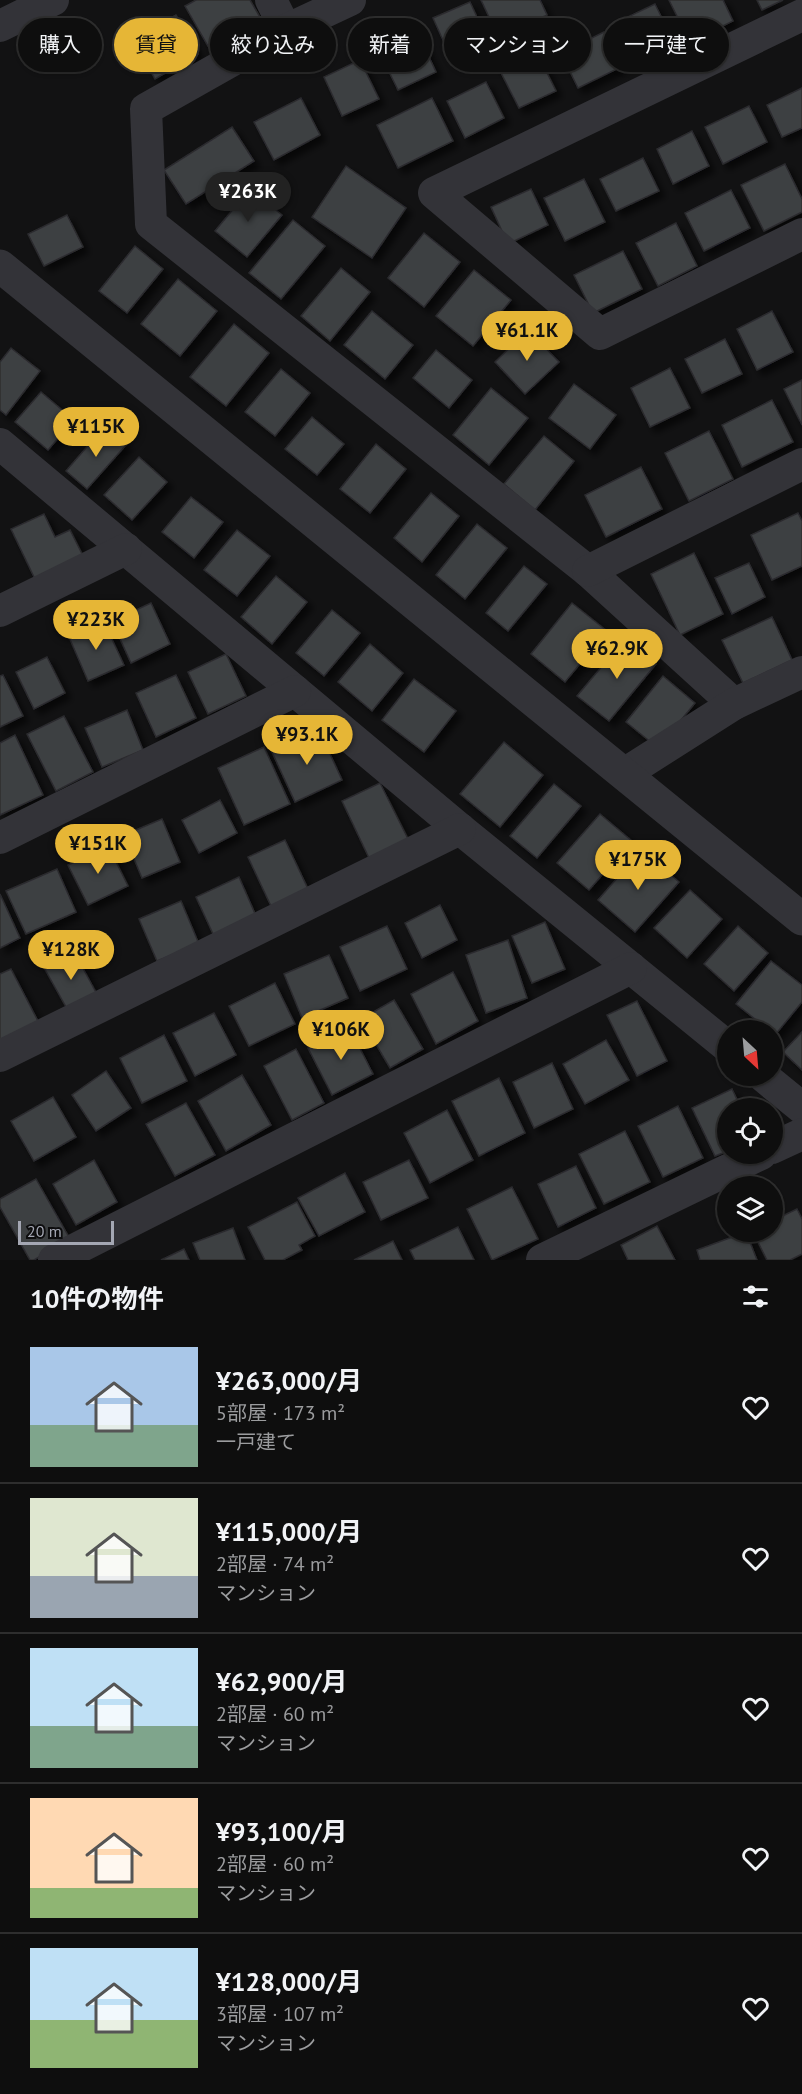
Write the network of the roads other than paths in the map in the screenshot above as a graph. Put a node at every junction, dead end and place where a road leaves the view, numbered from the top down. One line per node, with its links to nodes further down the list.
1 (53, 0): 7 (street)
2 (271, 0): 5 (street)
3 (350, 0): 6 (street)
4 (802, 15): 9 (street)
5 (280, 18)
6 (312, 18)
7 (0, 26)
8 (212, 72): 14 (street)
9 (802, 234)
10 (0, 267): 19 (street)
11 (0, 444): 13 (street)
12 (802, 465): 14 (street)
13 (126, 549): 15 (street); 17 (street)
14 (588, 571): 18 (street)
15 (0, 611)
16 (802, 672): 18 (street)
17 (295, 691): 20 (street); 21 (street)
18 (734, 704): 19 (street)
19 (624, 774): 22 (street)
20 (460, 829): 23 (street); 25 (street)
21 (0, 838)
22 (802, 919)
23 (631, 968): 24 (street); 31 (street)
24 (717, 1038)
25 (0, 1056)
26 (775, 1086): 27 (street)
27 (802, 1108)
28 (802, 1134): 29 (street)
29 (783, 1143)
30 (740, 1164): 32 (street)
31 (54, 1260)
32 (542, 1260)

